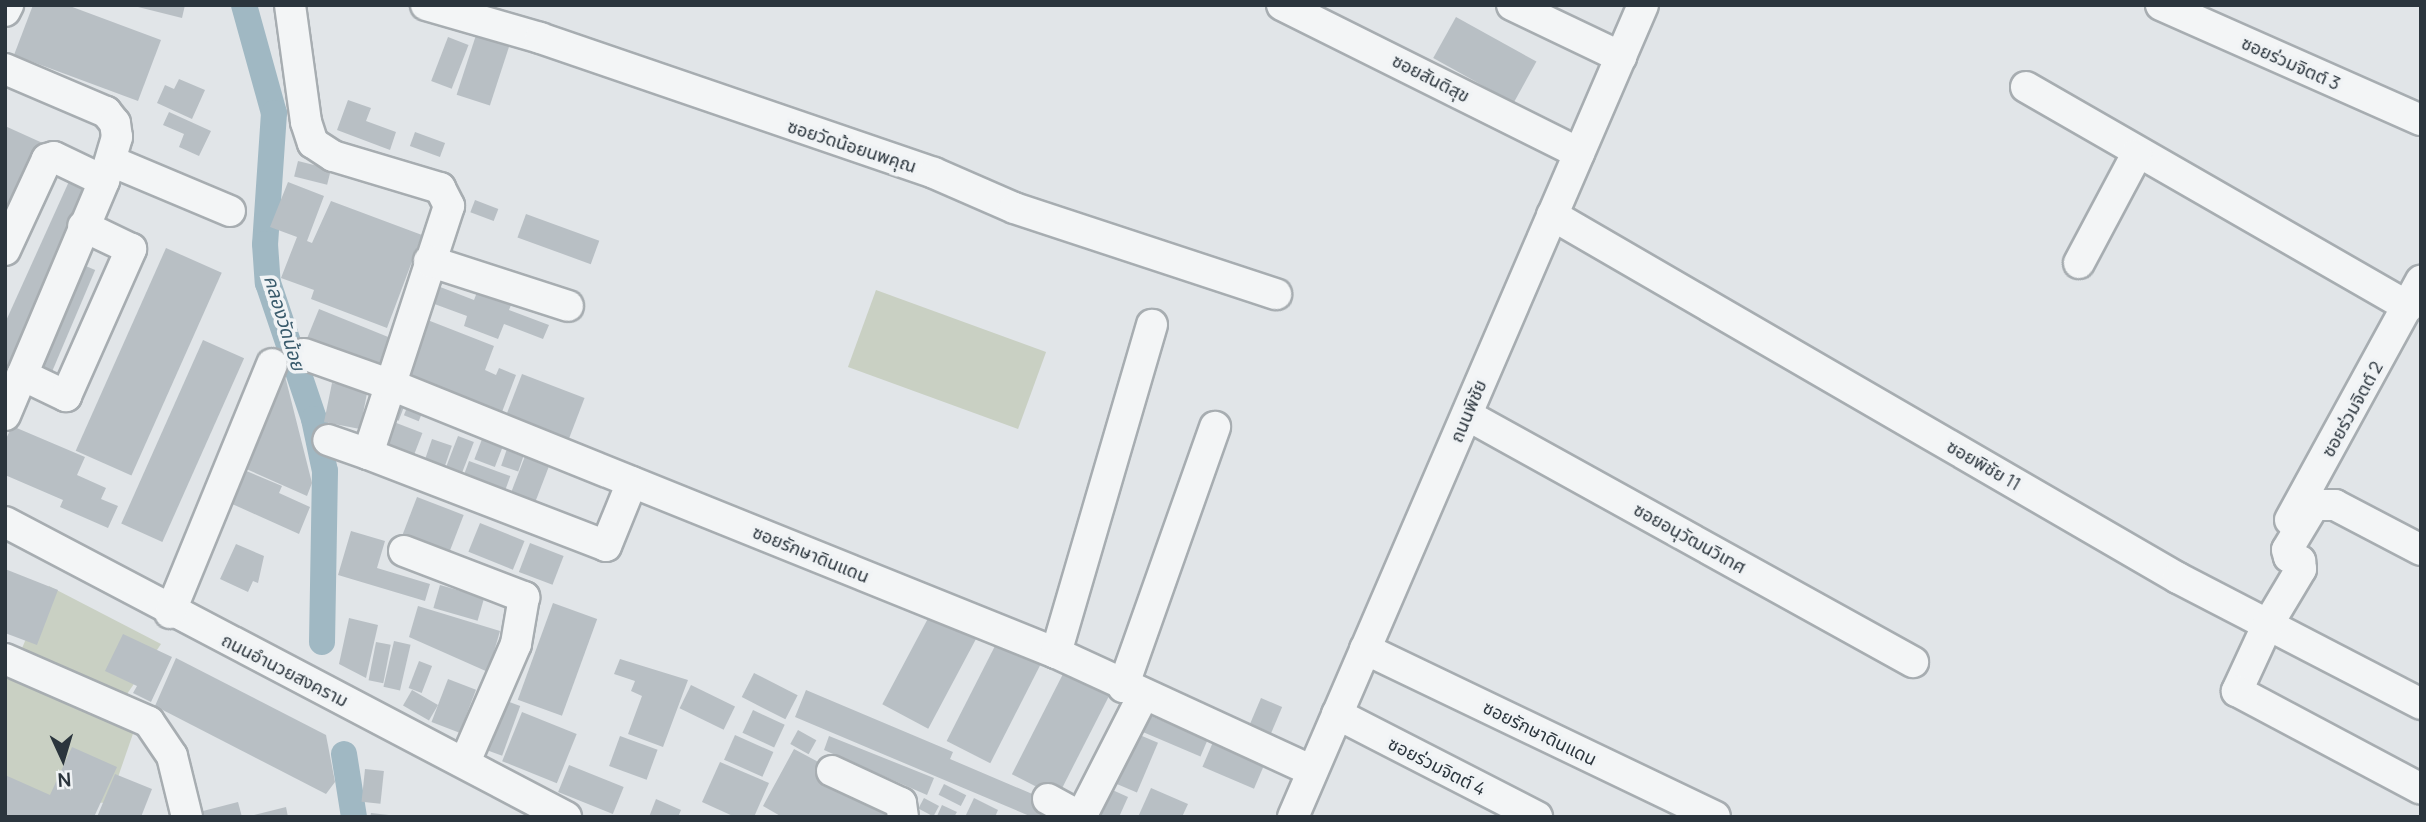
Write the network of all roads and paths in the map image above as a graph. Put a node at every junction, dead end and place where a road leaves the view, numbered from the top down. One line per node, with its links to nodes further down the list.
1 (8, 5): 8 (street)
2 (290, 5): 20 (street)
3 (425, 5): 23 (street, ซอยวัดน้อยนพคุณ)
4 (1282, 5): 13 (street, ซอยสันติสุข)
5 (1512, 5): 9 (street)
6 (1643, 5): 9 (street, ถนนพิชัย)
7 (2161, 5): 12 (street, ซอยร่วมจิตต์ 3)
8 (5, 11)
9 (1620, 57): 13 (street, ถนนพิชัย)
10 (5, 69): 15 (street)
11 (2026, 87): 14 (street)
12 (2421, 120)
13 (1579, 153): 17 (street, ถนนพิชัย)
14 (2137, 154): 21 (street); 22 (street)
15 (108, 171): 16 (street); 18 (street); 19 (street)
16 (230, 211)
17 (1552, 215): 31 (street, ถนนพิชัย); 41 (street, ซอยพิชัย 11)
18 (83, 226): 28 (street); 28 (street)
19 (5, 250)
20 (429, 261): 24 (street); 29 (street)
21 (2079, 263)
22 (2415, 294): 37 (street, ซอยร่วมจิตต์ 2)
23 (1276, 295)
24 (568, 306)
25 (1152, 325): 43 (street)
26 (304, 354): 29 (street, ซอยรักษาดินแดน)
27 (272, 364): 40 (street)
28 (22, 375): 30 (street)
29 (394, 386): 34 (street); 35 (street, ซอยรักษาดินแดน)
30 (6, 412)
31 (1467, 415): 42 (street, ถนนพิชัย); 45 (street, ซอยอนุวัฒนวิเทศ)
32 (1215, 427): 46 (street)
33 (328, 440): 34 (street)
34 (368, 454): 35 (street)
35 (632, 482): 43 (street, ซอยรักษาดินแดน)
36 (5, 522): 40 (street, ถนนอำนวยสงคราม)
37 (2293, 537): 38 (street); 41 (street)
38 (2421, 550)
39 (404, 551): 49 (street)
40 (170, 613): 49 (street, ถนนอำนวยสงคราม)
41 (2267, 626): 47 (street, ซอยพิชัย 11); 52 (street)
42 (1365, 649): 48 (street, ถนนพิชัย); 60 (street, ซอยรักษาดินแดน)
43 (1056, 653): 46 (street, ซอยรักษาดินแดน)
44 (5, 659): 54 (street)
45 (1913, 662)
46 (1133, 692): 51 (street, ซอยรักษาดินแดน); 57 (street)
47 (2421, 704)
48 (1337, 714): 51 (street, ถนนพิชัย); 59 (street, ซอยร่วมจิตต์ 4)
49 (465, 762): 55 (street, ถนนอำนวยสงคราม)
50 (832, 771): 56 (street)
51 (1312, 771): 58 (street, ถนนพิชัย)
52 (2421, 789)
53 (1048, 799): 57 (street)
54 (187, 817)
55 (566, 817)
56 (903, 817)
57 (1081, 817)
58 (1293, 817)
59 (1537, 817)
60 (1715, 817)

